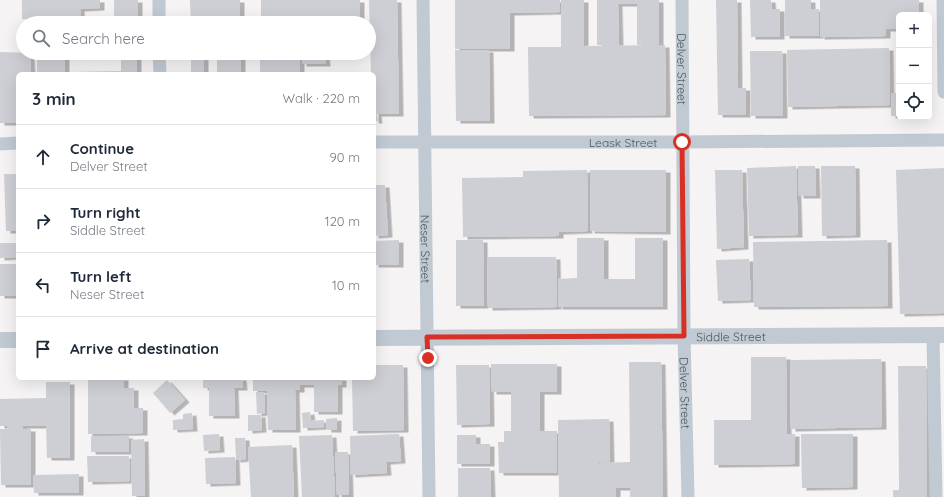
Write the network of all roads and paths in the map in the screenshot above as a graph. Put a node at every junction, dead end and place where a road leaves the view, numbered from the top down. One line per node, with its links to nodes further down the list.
1 (158, 0): 5 (street)
2 (423, 0): 11 (street, Neser Street)
3 (682, 0): 12 (street, Delver Street)
4 (943, 0): 8 (street)
5 (159, 16)
6 (160, 60): 7 (street)
7 (160, 72)
8 (944, 92)
9 (944, 140): 12 (street, Leask Street)
10 (376, 142): 11 (street, Leask Street)
11 (425, 142): 12 (street, Leask Street); 17 (street, Neser Street)
12 (682, 142): 16 (street, Delver Street)
13 (16, 143): 14 (street)
14 (0, 144)
15 (939, 335): 16 (street, Siddle Street); 23 (street)
16 (684, 336): 17 (street, Siddle Street); 22 (street, Delver Street)
17 (427, 337): 18 (street, Siddle Street); 21 (street, Neser Street)
18 (376, 338)
19 (0, 340): 20 (street)
20 (16, 340)
21 (429, 497)
22 (688, 497)
23 (936, 497)

